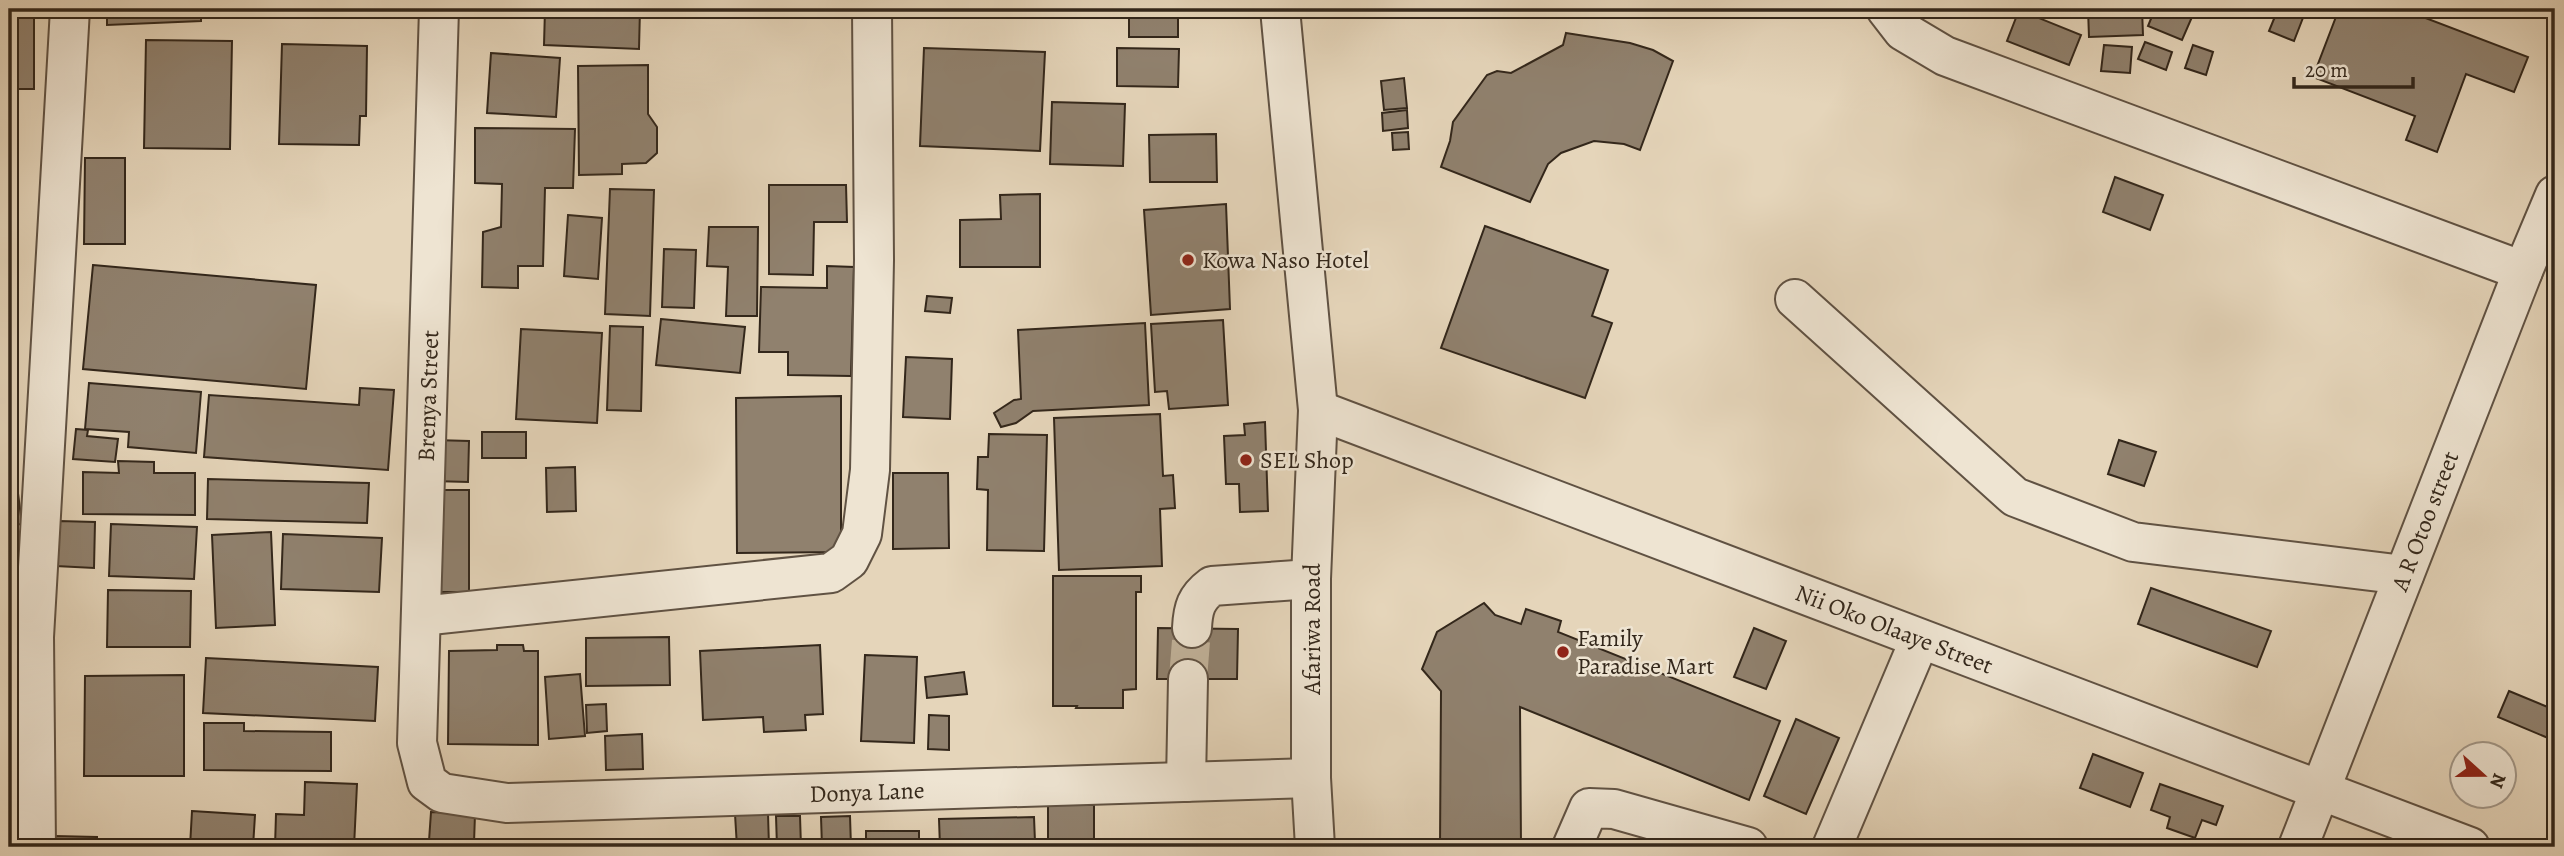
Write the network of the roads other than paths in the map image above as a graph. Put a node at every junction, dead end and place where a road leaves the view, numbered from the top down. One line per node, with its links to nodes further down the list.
1 (70, 9): 20 (street)
2 (439, 9): 12 (street, Brenya Street)
3 (872, 9): 12 (street)
4 (1280, 9): 9 (street, Afariwa Road)
5 (1886, 9): 7 (street)
6 (2555, 195): 7 (street, A R Otoo street)
7 (2523, 271): 10 (street, A R Otoo street)
8 (1795, 299): 10 (street)
9 (1318, 410): 11 (street, Afariwa Road); 14 (street, Nii Oko Olaaye Street)
10 (2404, 575): 19 (street, A R Otoo street)
11 (1311, 579): 13 (street); 16 (street, Afariwa Road)
12 (421, 615): 17 (street, Brenya Street)
13 (1192, 628)
14 (1920, 639): 19 (street, Nii Oko Olaaye Street); 24 (street)
15 (1188, 679): 18 (street)
16 (1311, 778): 18 (street, Donya Lane); 21 (street, Afariwa Road)
17 (427, 782): 18 (street, Donya Lane)
18 (1186, 782)
19 (2320, 791): 25 (street, A R Otoo street); 26 (street, Nii Oko Olaaye Street)
20 (36, 847)
21 (1315, 847)
22 (1572, 847): 23 (street)
23 (1748, 847)
24 (1832, 847)
25 (2298, 847)
26 (2470, 847)

